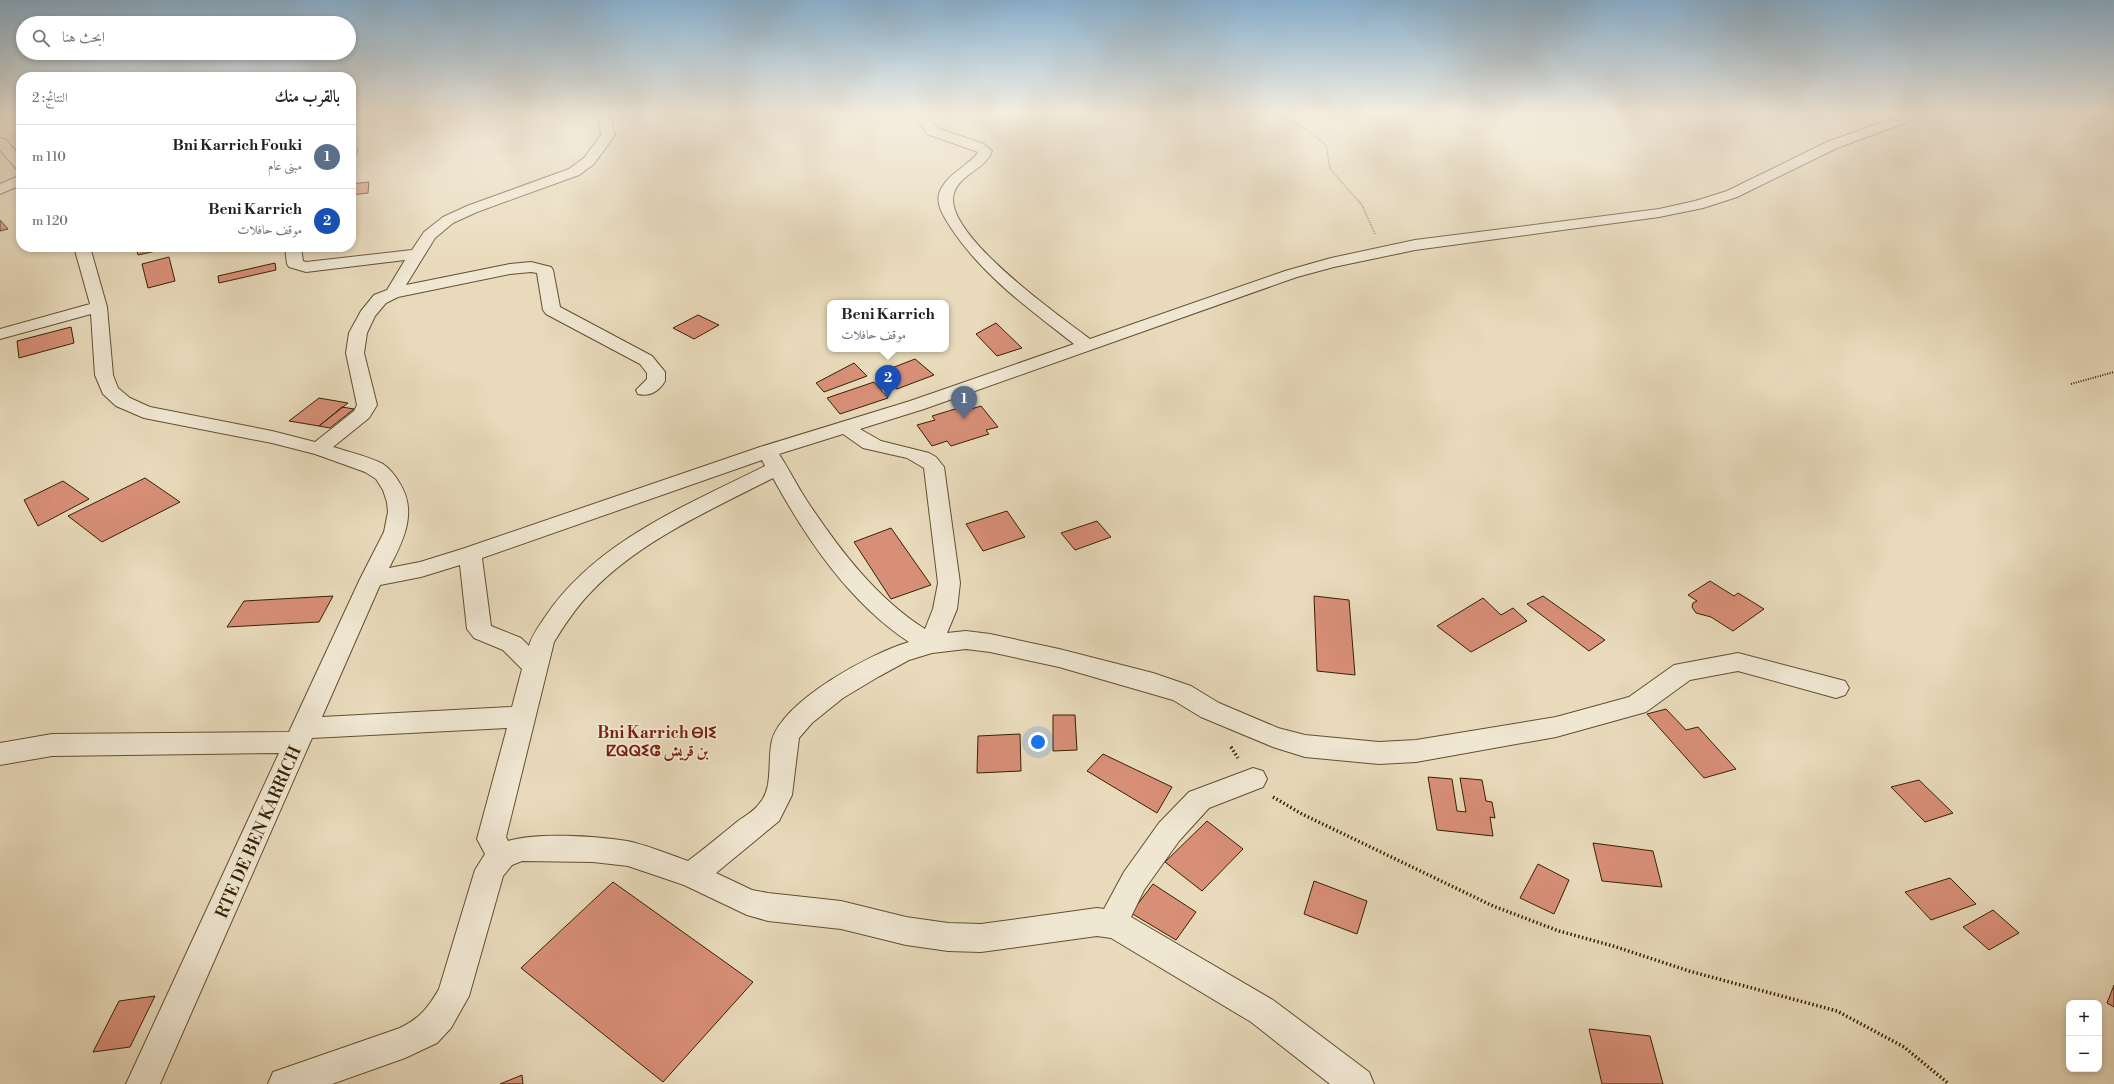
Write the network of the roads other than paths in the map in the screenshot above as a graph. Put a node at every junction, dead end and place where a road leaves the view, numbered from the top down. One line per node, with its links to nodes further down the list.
1 (585, 164): 8 (street)
2 (974, 164): 12 (street)
3 (1794, 164): 12 (street)
4 (16, 182): 5 (street)
5 (0, 190)
6 (83, 252): 10 (street, RTE DE BEN KARRICH)
7 (294, 252): 8 (street)
8 (417, 254): 9 (street)
9 (393, 293): 13 (street); 15 (street)
10 (99, 307): 11 (street); 15 (street, RTE DE BEN KARRICH)
11 (0, 334)
12 (1087, 345): 14 (street)
13 (646, 390)
14 (846, 426): 16 (street); 19 (street)
15 (320, 448): 18 (street, RTE DE BEN KARRICH)
16 (772, 460): 17 (street); 19 (street); 20 (street)
17 (470, 554): 18 (street); 20 (street)
18 (372, 579): 23 (street, RTE DE BEN KARRICH)
19 (931, 644): 21 (street); 27 (street)
20 (535, 666): 22 (street)
21 (1836, 688)
22 (521, 717): 23 (street); 26 (street)
23 (302, 735): 24 (street); 29 (street, RTE DE BEN KARRICH)
24 (0, 754)
25 (1253, 779): 28 (street)
26 (502, 854): 27 (street); 30 (street)
27 (692, 875): 28 (street)
28 (1113, 924): 31 (street)
29 (143, 1084)
30 (285, 1084)
31 (1357, 1084)

